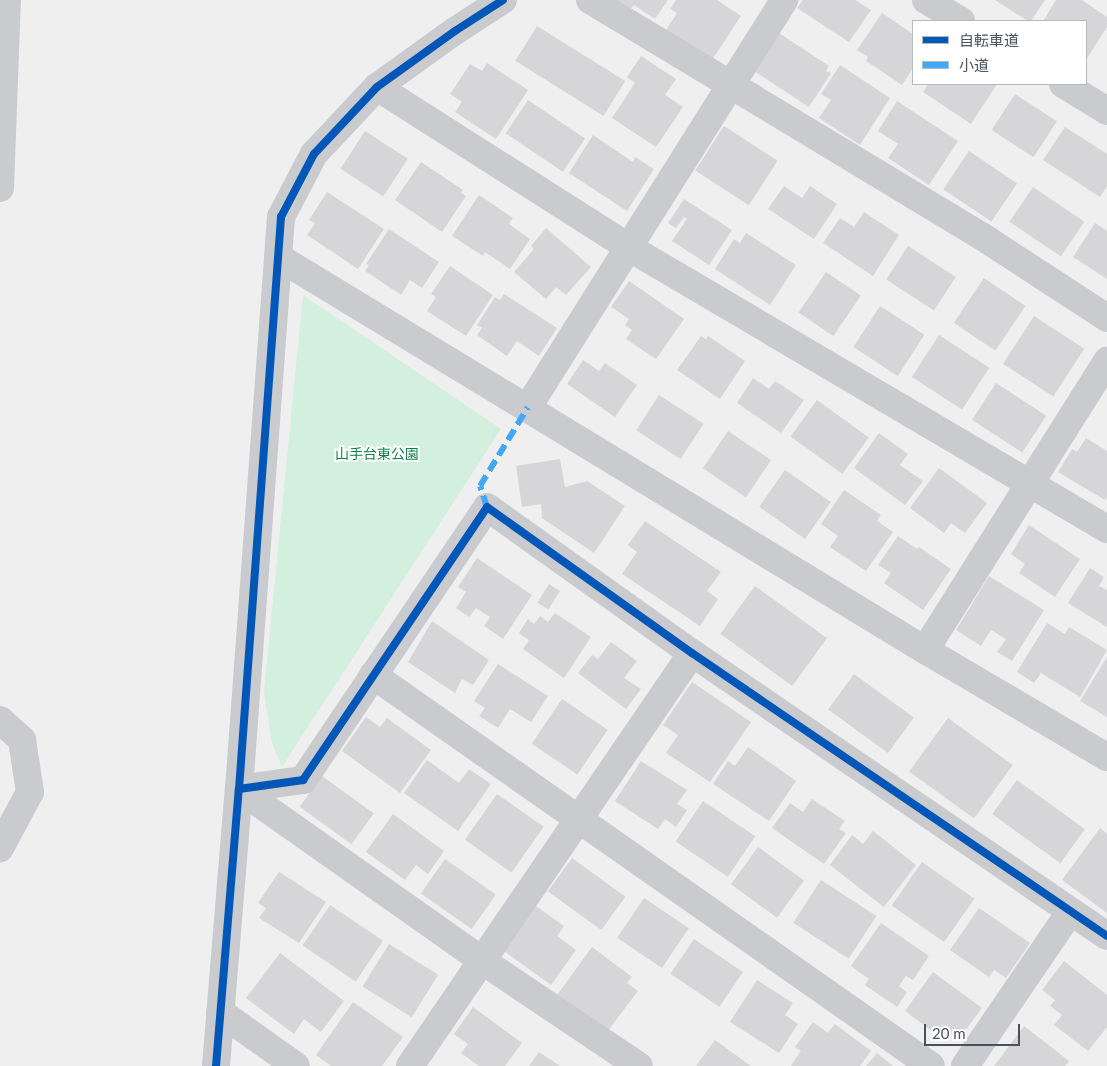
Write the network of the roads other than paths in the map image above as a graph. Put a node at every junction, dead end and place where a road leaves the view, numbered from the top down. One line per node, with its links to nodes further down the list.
1 (7, 0): 13 (street)
2 (477, 0): 8 (street)
3 (503, 0): 8 (street)
4 (590, 0): 9 (street)
5 (784, 0): 9 (street)
6 (926, 0): 7 (street)
7 (959, 20)
8 (455, 31): 11 (street)
9 (729, 84): 14 (street); 16 (street)
10 (1065, 85): 12 (street)
11 (377, 87): 14 (street); 15 (street)
12 (1107, 111)
13 (0, 188)
14 (628, 247): 18 (street); 19 (street)
15 (278, 256): 18 (street); 26 (street)
16 (1107, 318)
17 (1107, 360): 19 (street)
18 (528, 408): 21 (street)
19 (1030, 483): 20 (street); 21 (street)
20 (1107, 529)
21 (925, 650): 25 (street)
22 (692, 653): 23 (street); 27 (street); 29 (street)
23 (373, 675): 26 (street); 27 (street)
24 (0, 720): 28 (street)
25 (1107, 757)
26 (239, 789): 31 (street); 32 (street)
27 (578, 819): 31 (street); 37 (street)
28 (0, 848)
29 (1070, 912): 30 (street); 38 (street)
30 (1107, 936)
31 (481, 960): 35 (street); 36 (street)
32 (220, 1012): 33 (street); 34 (street)
33 (216, 1066)
34 (296, 1066)
35 (410, 1066)
36 (639, 1066)
37 (931, 1066)
38 (965, 1066)

